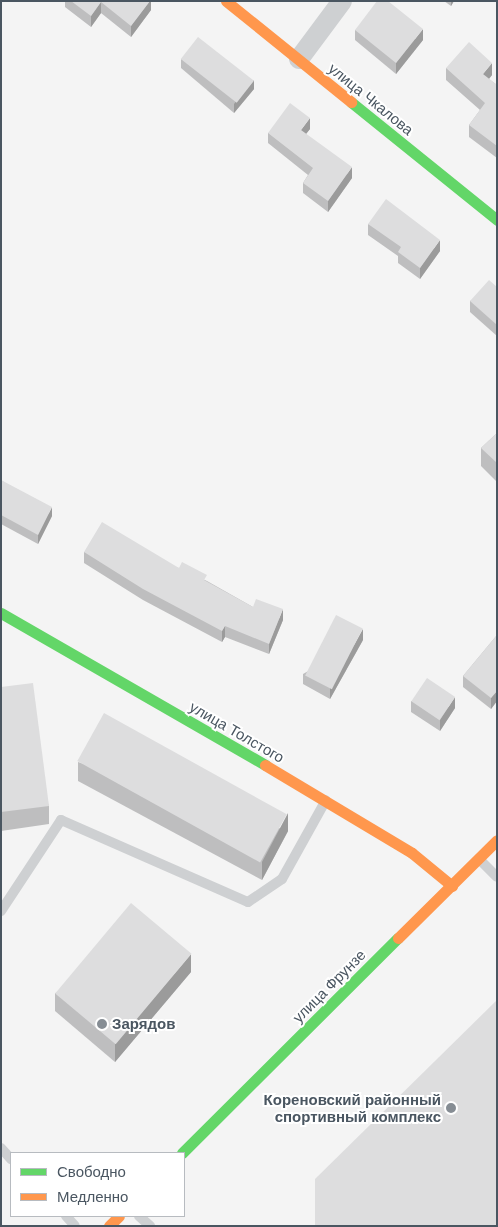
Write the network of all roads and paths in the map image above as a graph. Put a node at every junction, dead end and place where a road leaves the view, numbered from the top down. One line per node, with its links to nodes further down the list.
1 (226, 1): 3 (street, улица Чкалова)
2 (342, 1): 3 (street)
3 (299, 59): 4 (street, улица Чкалова)
4 (497, 220)
5 (1, 613): 6 (street, улица Толстого)
6 (326, 800): 10 (street, улица Толстого); 11 (lane)
7 (497, 840): 8 (street, улица Фрунзе)
8 (478, 859): 9 (lane); 10 (street, улица Фрунзе)
9 (497, 877)
10 (452, 886): 13 (street, улица Фрунзе)
11 (1, 911)
12 (1, 1148): 14 (lane)
13 (183, 1152)
14 (10, 1158)
15 (118, 1217): 17 (street)
16 (140, 1217): 18 (lane)
17 (109, 1226)
18 (150, 1226)

